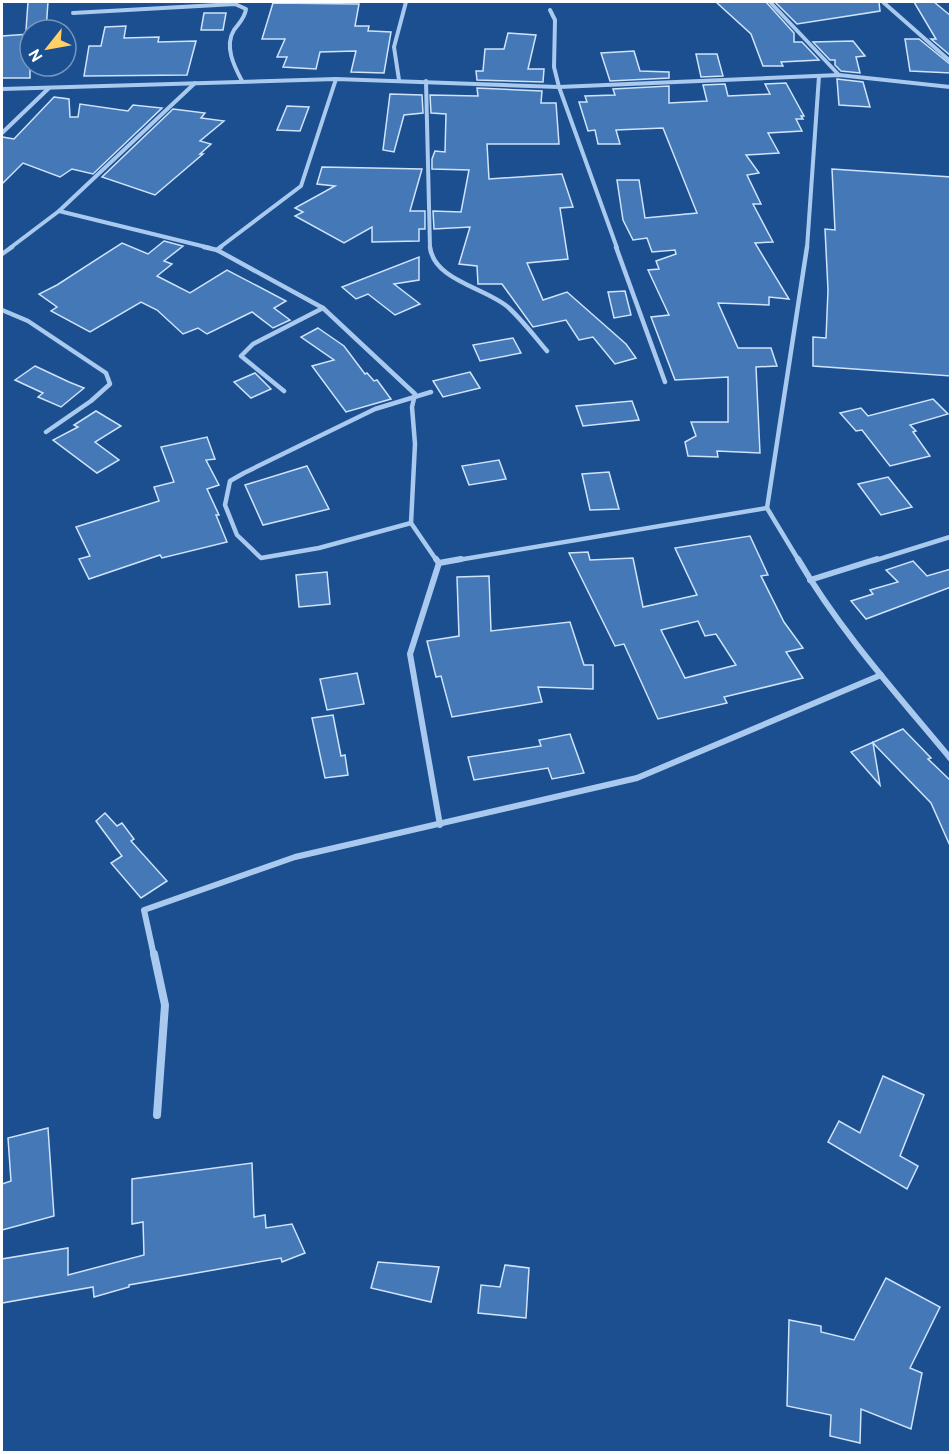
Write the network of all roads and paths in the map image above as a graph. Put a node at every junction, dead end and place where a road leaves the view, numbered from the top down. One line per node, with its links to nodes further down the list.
1 (406, 2): 10 (street)
2 (770, 2): 7 (street)
3 (883, 2): 6 (street)
4 (550, 10): 14 (street)
5 (73, 13): 11 (street)
6 (951, 61)
7 (838, 75): 8 (street); 15 (street)
8 (819, 76): 14 (street); 30 (street)
9 (336, 79): 10 (street); 11 (street); 20 (street)
10 (399, 80): 12 (street)
11 (242, 81): 13 (street)
12 (426, 81): 14 (street); 24 (street)
13 (195, 82): 16 (street); 19 (street)
14 (559, 87): 25 (street)
15 (951, 87)
16 (49, 88): 17 (street); 18 (street)
17 (2, 89)
18 (2, 133)
19 (59, 211): 20 (street); 21 (street)
20 (217, 250): 22 (street)
21 (2, 254)
22 (323, 308): 26 (street); 28 (street)
23 (2, 310): 29 (street)
24 (547, 351)
25 (665, 382)
26 (284, 391)
27 (431, 392): 28 (street)
28 (415, 394): 31 (street); 31 (street)
29 (46, 432)
30 (766, 508): 33 (street); 34 (street)
31 (411, 523): 33 (street)
32 (951, 537): 34 (street)
33 (439, 563): 37 (street)
34 (810, 580): 35 (street)
35 (881, 675): 36 (street); 37 (street)
36 (951, 758)
37 (440, 825): 38 (street)
38 (157, 1114)

